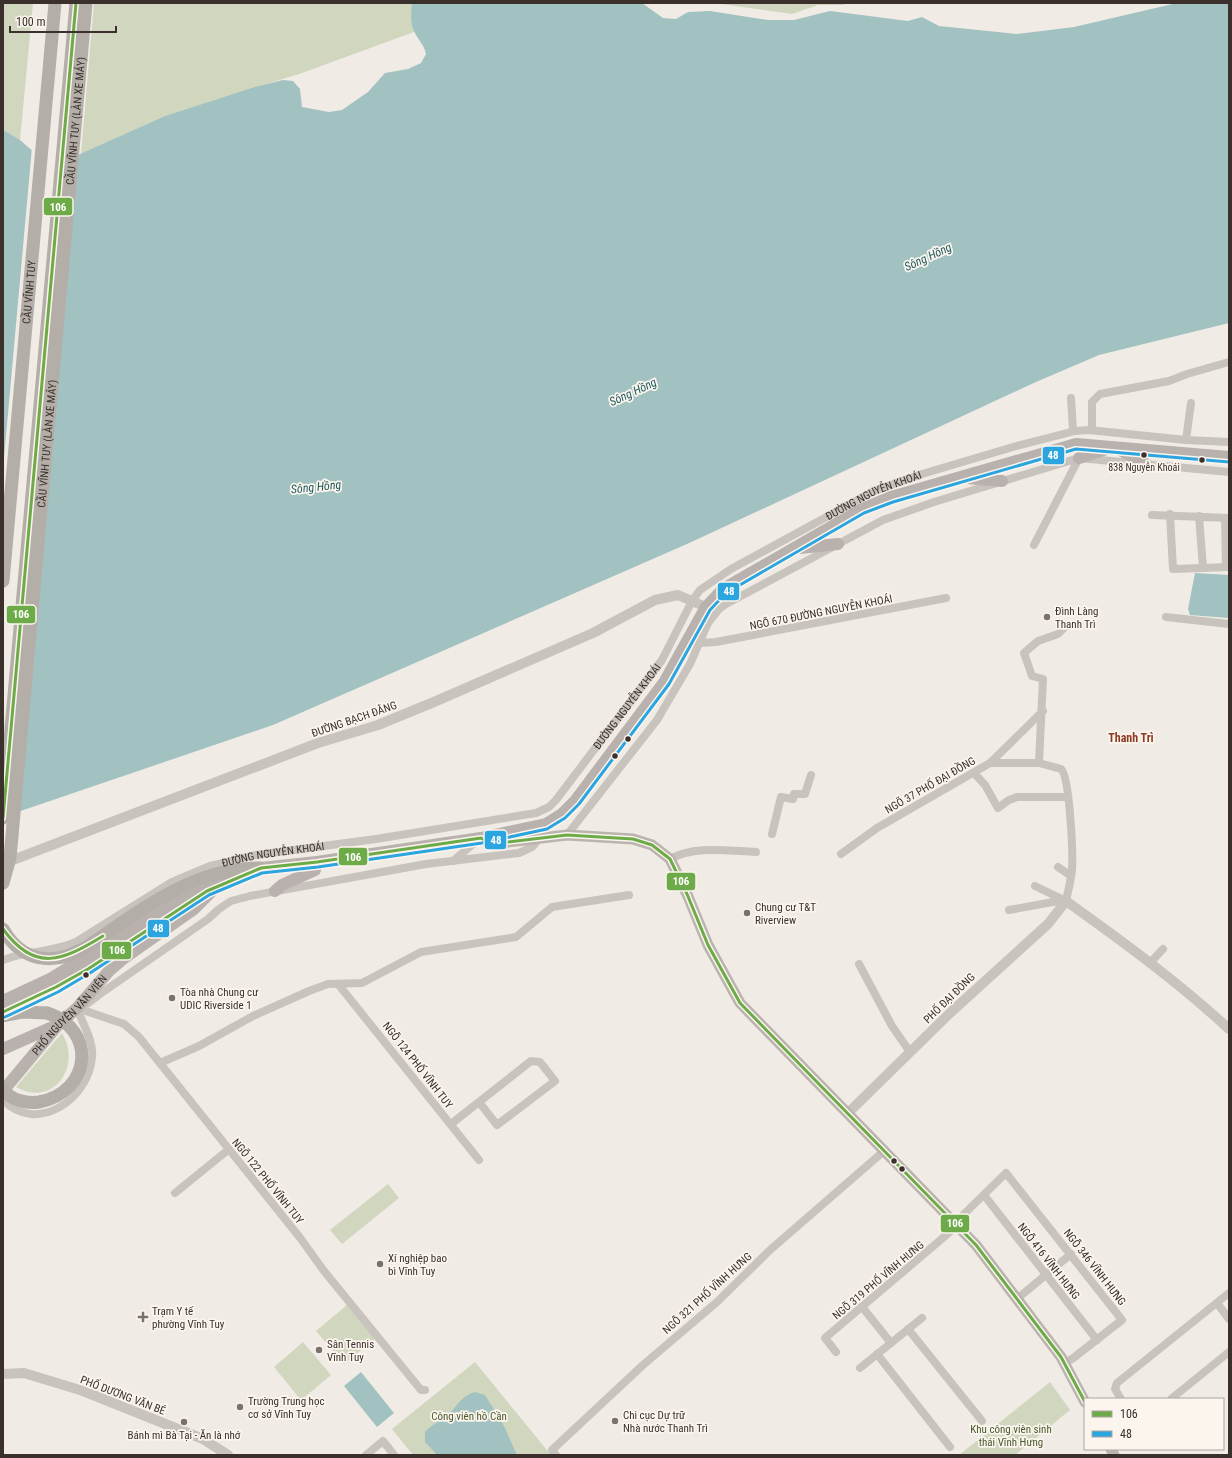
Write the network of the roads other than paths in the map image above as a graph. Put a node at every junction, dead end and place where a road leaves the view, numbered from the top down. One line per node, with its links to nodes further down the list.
1 (46, 3): 19 (highway)
2 (55, 3): 29 (highway, CẦU VĨNH TUY)
3 (76, 3): 43 (highway, CẦU VĨNH TUY)
4 (86, 3): 57 (highway, CẦU VĨNH TUY (LÀN XE MÁY), bridge)
5 (1229, 362): 8 (street)
6 (1071, 398): 9 (street)
7 (1191, 403): 10 (street)
8 (1092, 430): 9 (street, ĐƯỜNG NGUYỄN KHOÁI); 10 (street, ĐƯỜNG NGUYỄN KHOÁI)
9 (1073, 431): 31 (street, ĐƯỜNG NGUYỄN KHOÁI)
10 (1186, 440): 11 (street, ĐƯỜNG NGUYỄN KHOÁI)
11 (1229, 442)
12 (1113, 448): 13 (main road, ĐƯỜNG NGUYỄN KHOÁI); 14 (main road); 15 (main road); 17 (main road, ĐƯỜNG NGUYỄN KHOÁI)
13 (1229, 457)
14 (1079, 458): 15 (street, ĐƯỜNG NGUYỄN KHOÁI); 18 (street, ĐƯỜNG NGUYỄN KHOÁI); 25 (street)
15 (1146, 464): 16 (street, ĐƯỜNG NGUYỄN KHOÁI)
16 (1229, 472)
17 (959, 478): 18 (main road); 26 (main road, ĐƯỜNG NGUYỄN KHOÁI)
18 (1002, 481): 24 (street, ĐƯỜNG NGUYỄN KHOÁI)
19 (3, 494)
20 (1170, 514): 21 (street); 22 (street); 28 (street)
21 (1152, 515)
22 (1199, 516): 23 (street); 28 (street)
23 (1227, 518): 27 (street)
24 (838, 544): 26 (main road); 36 (street, ĐƯỜNG NGUYỄN KHOÁI)
25 (1034, 545)
26 (795, 549): 32 (main road, ĐƯỜNG NGUYỄN KHOÁI)
27 (1228, 567): 28 (street)
28 (1203, 568)
29 (3, 581)
30 (946, 598): 36 (street, NGÕ 670 ĐƯỜNG NGUYỄN KHOÁI)
31 (692, 600): 32 (street, ĐƯỜNG BẠCH ĐẰNG); 53 (street, ĐƯỜNG BẠCH ĐẰNG); 67 (street, ĐƯỜNG NGUYỄN KHOÁI)
32 (706, 607): 36 (main road, ĐƯỜNG NGUYỄN KHOÁI)
33 (1166, 617): 34 (street)
34 (1229, 624)
35 (1064, 628): 37 (street)
36 (694, 641): 45 (street, ĐƯỜNG NGUYỄN KHOÁI); 46 (main road, ĐƯỜNG NGUYỄN KHOÁI)
37 (1043, 711): 38 (street); 39 (street)
38 (990, 763): 39 (street, NGÕ 37 PHỐ ĐẠI ĐỒNG); 40 (street, NGÕ 37 PHỐ ĐẠI ĐỒNG)
39 (1039, 763): 42 (street, NGÕ 37 PHỐ ĐẠI ĐỒNG)
40 (974, 773): 42 (street); 49 (street, NGÕ 37 PHỐ ĐẠI ĐỒNG)
41 (811, 775): 44 (street)
42 (1068, 797): 56 (street, NGÕ 37 PHỐ ĐẠI ĐỒNG)
43 (3, 818)
44 (772, 834)
45 (566, 835): 47 (main road); 50 (main road)
46 (481, 838): 47 (main road); 51 (main road, ĐƯỜNG NGUYỄN KHOÁI); 52 (street)
47 (539, 839): 52 (street)
48 (756, 852): 50 (street)
49 (841, 854)
50 (670, 859): 83 (main road)
51 (317, 862): 55 (main road, ĐƯỜNG NGUYỄN KHOÁI); 61 (main road)
52 (452, 862): 61 (street)
53 (3, 863)
54 (1058, 867): 56 (street)
55 (261, 868): 60 (main road, ĐƯỜNG NGUYỄN KHOÁI); 65 (highway, bridge)
56 (1071, 876): 59 (street, NGÕ 37 PHỐ ĐẠI ĐỒNG)
57 (3, 883)
58 (1035, 886): 63 (street)
59 (1069, 887): 63 (street, PHỐ ĐẠI ĐỒNG)
60 (212, 888): 71 (main road, ĐƯỜNG NGUYỄN KHOÁI); 72 (main road, PHỐ NGUYỄN VĂN VIÊN); 73 (main road, ĐƯỜNG NGUYỄN KHOÁI)
61 (275, 891): 72 (street)
62 (629, 895): 70 (street)
63 (1065, 900): 64 (street); 68 (street); 78 (street, PHỐ ĐẠI ĐỒNG)
64 (1009, 910)
65 (3, 929)
66 (1163, 949): 68 (street)
67 (3, 960)
68 (1150, 963): 76 (street)
69 (859, 964): 78 (street)
70 (338, 984): 79 (street); 84 (street, NGÕ 124 PHỐ VĨNH TUY)
71 (3, 1002)
72 (77, 1008): 75 (main road, PHỐ NGUYỄN VĂN VIÊN); 79 (street, NGÕ 122 PHỐ VĨNH TUY); 81 (street)
73 (3, 1012)
74 (3, 1016): 80 (highway, bridge)
75 (58, 1025): 77 (main road); 80 (main road, PHỐ NGUYỄN VĂN VIÊN)
76 (1229, 1029)
77 (3, 1049)
78 (910, 1052): 83 (street, PHỐ ĐẠI ĐỒNG)
79 (160, 1063): 85 (street, NGÕ 122 PHỐ VĨNH TUY)
80 (3, 1090)
81 (3, 1100)
82 (479, 1102): 82 (street); 84 (street)
83 (848, 1113): 86 (main road)
84 (451, 1124): 87 (street, NGÕ 124 PHỐ VĨNH TUY)
85 (228, 1150): 88 (street); 108 (street, NGÕ 122 PHỐ VĨNH TUY)
86 (884, 1151): 90 (main road); 117 (street, NGÕ 321 PHỐ VĨNH HƯNG)
87 (479, 1160)
88 (175, 1193)
89 (984, 1195): 90 (street); 91 (street, NGÕ 346 VĨNH HƯNG); 92 (street, NGÕ 416 VĨNH HƯNG)
90 (957, 1225): 94 (main road); 96 (street, NGÕ 319 PHỐ VĨNH HƯNG)
91 (1071, 1254): 92 (street); 100 (street, NGÕ 346 VĨNH HƯNG)
92 (1046, 1275): 94 (street); 100 (street, NGÕ 416 VĨNH HƯNG)
93 (1229, 1293): 95 (street)
94 (1018, 1298): 105 (main road)
95 (1216, 1303): 98 (street); 109 (street)
96 (863, 1308): 101 (street); 102 (street, NGÕ 319 PHỐ VĨNH HƯNG)
97 (922, 1318): 99 (street)
98 (1229, 1319)
99 (908, 1329): 101 (street); 112 (street)
100 (1097, 1340): 105 (street, NGÕ 346 VĨNH HƯNG)
101 (891, 1343): 104 (street)
102 (836, 1352)
103 (1229, 1352): 110 (street)
104 (877, 1354): 106 (street); 113 (street)
105 (1065, 1362): 111 (main road)
106 (860, 1368)
107 (3, 1374): 114 (street, PHỐ DƯƠNG VĂN BÉ)
108 (425, 1390)
109 (1120, 1398)
110 (1172, 1398)
111 (1084, 1400)
112 (982, 1422)
113 (950, 1447)
114 (228, 1455)
115 (366, 1455): 116 (street)
116 (394, 1455)
117 (556, 1455)

